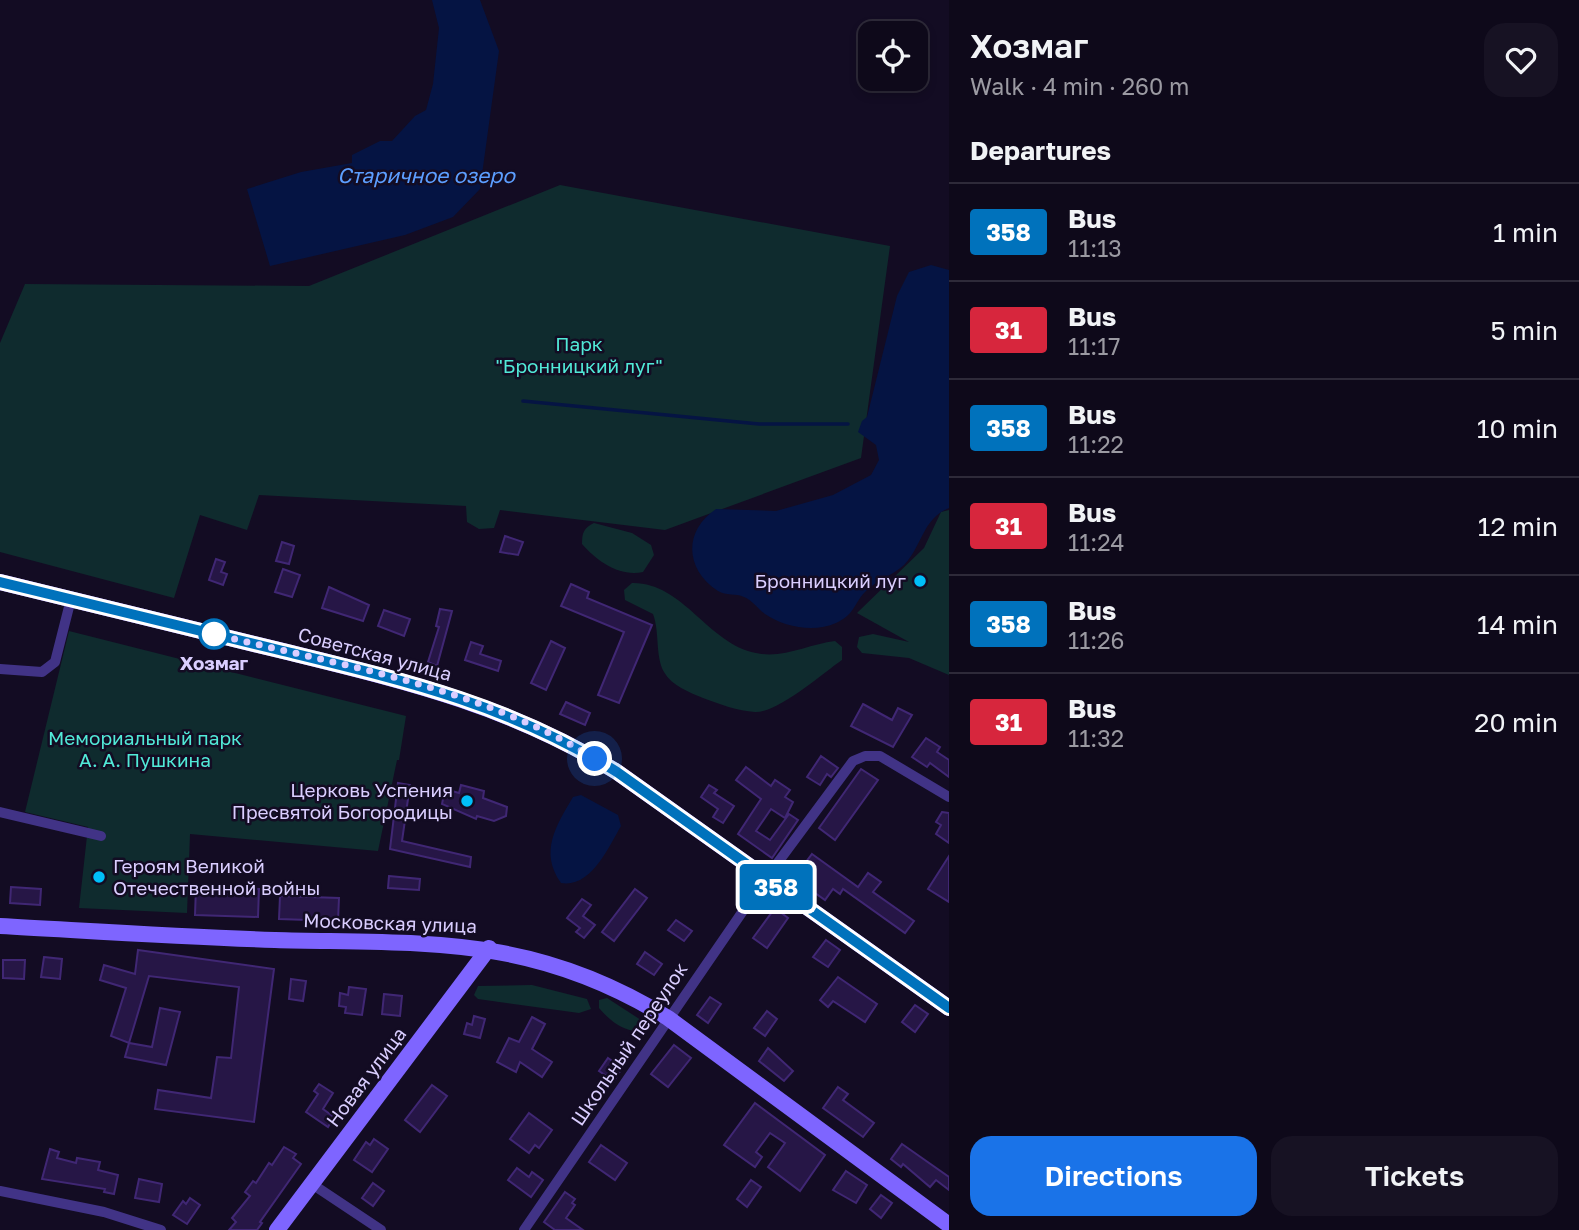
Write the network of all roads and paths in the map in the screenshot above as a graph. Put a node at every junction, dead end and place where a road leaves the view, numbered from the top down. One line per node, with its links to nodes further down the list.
1 (0, 582): 2 (street, Советская улица)
2 (71, 599): 3 (street); 7 (street, Советская улица)
3 (0, 669)
4 (949, 797): 7 (street, Школьный переулок)
5 (0, 812): 6 (street)
6 (101, 836)
7 (765, 879): 10 (street, Советская улица); 11 (street, Школьный переулок)
8 (0, 926): 9 (street, Московская улица)
9 (489, 948): 11 (street, Московская улица); 12 (street, Новая улица)
10 (949, 1008)
11 (668, 1018): 14 (street, Московская улица); 18 (street, Школьный переулок)
12 (312, 1184): 16 (street, Новая улица); 17 (street)
13 (0, 1191): 15 (street)
14 (949, 1225)
15 (160, 1230)
16 (277, 1230)
17 (381, 1230)
18 (524, 1230)

